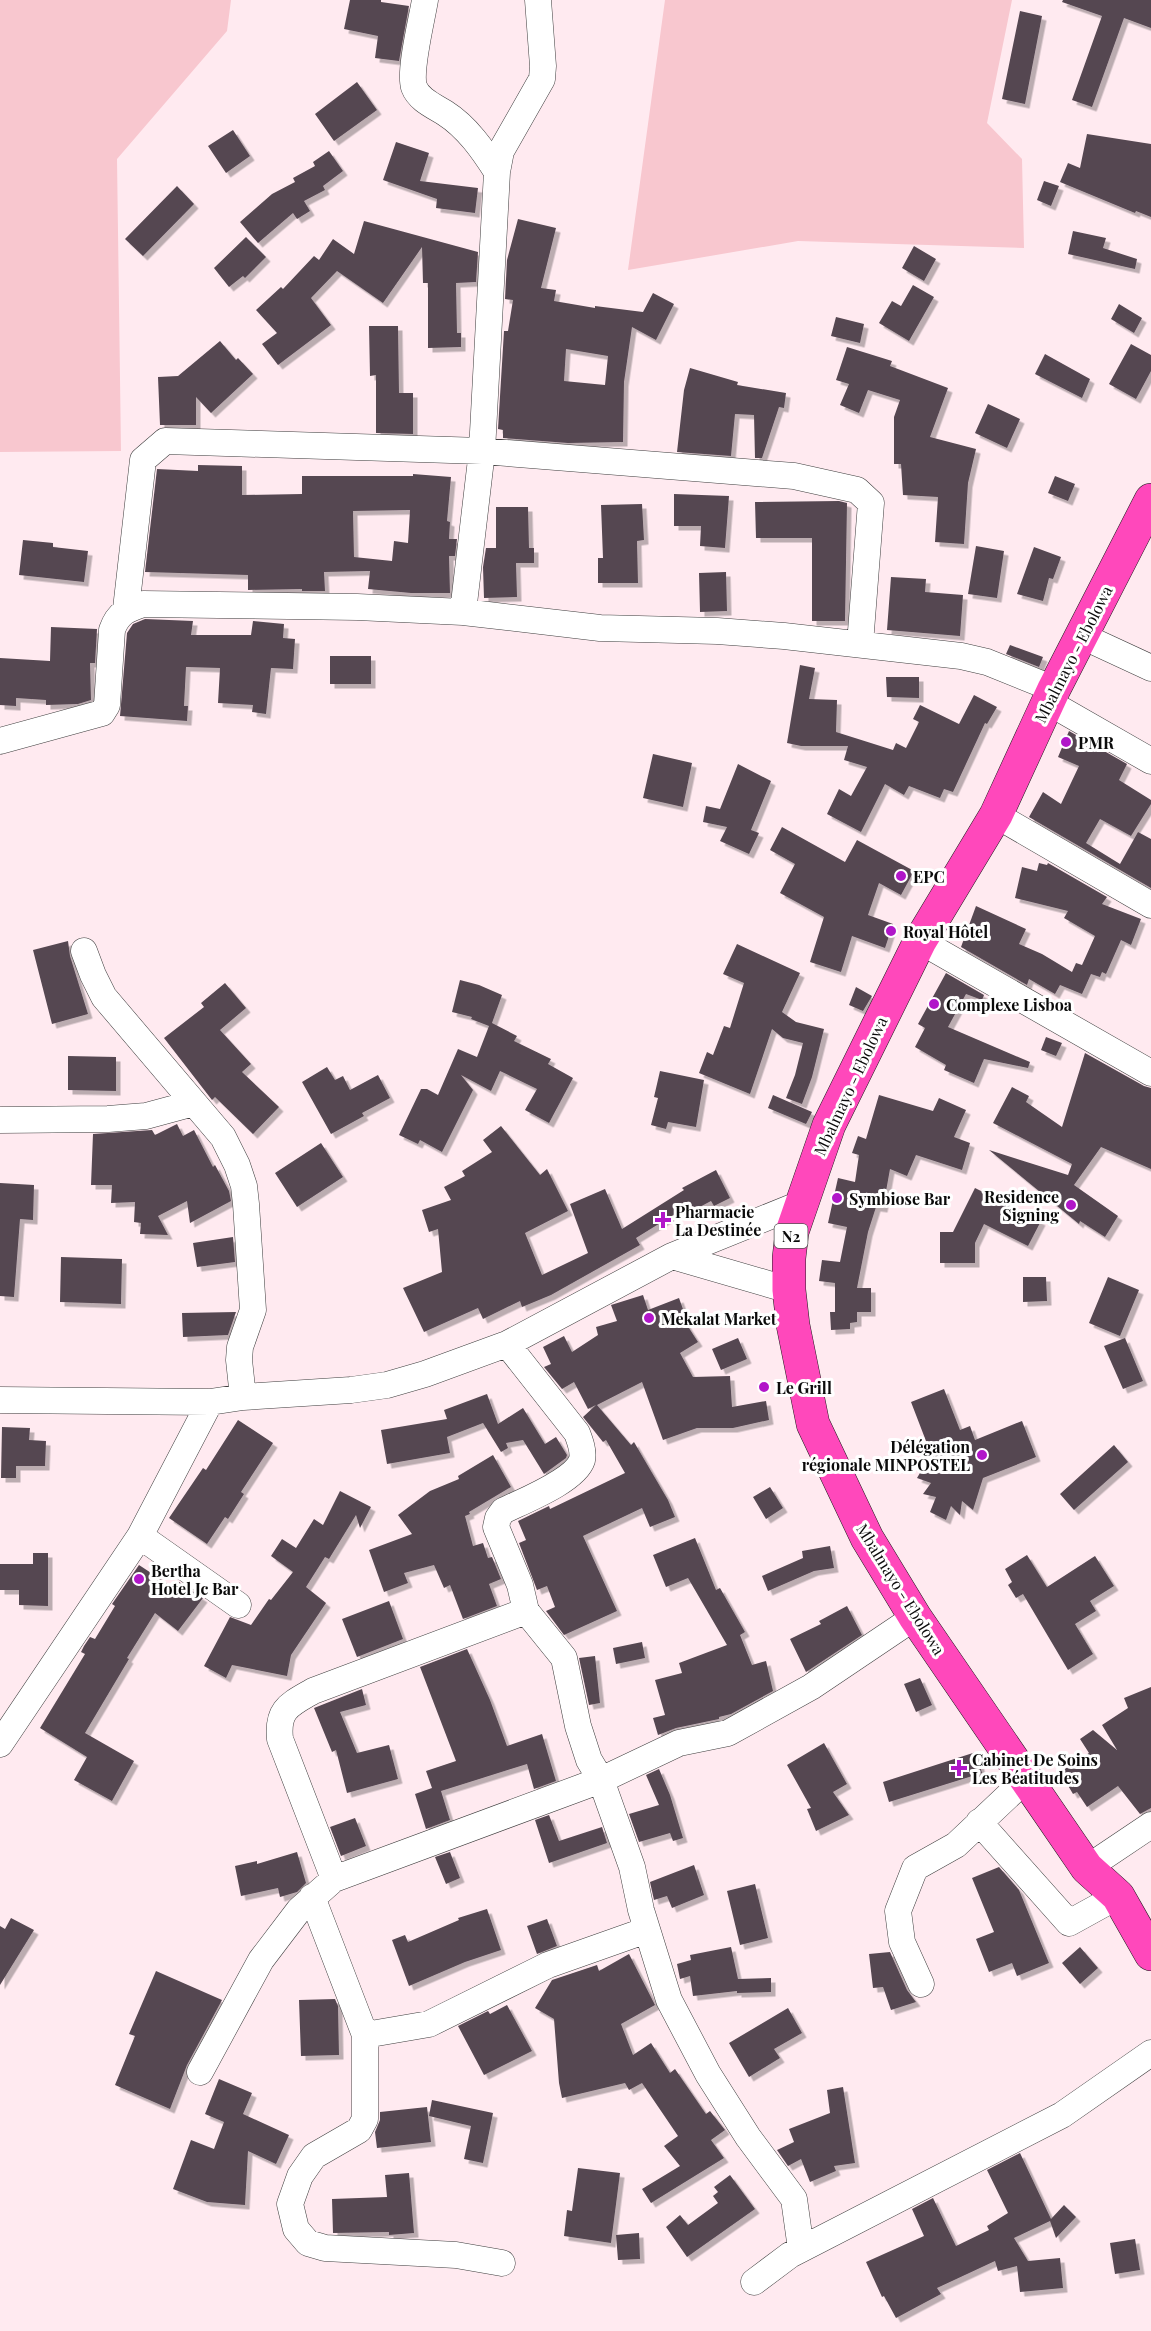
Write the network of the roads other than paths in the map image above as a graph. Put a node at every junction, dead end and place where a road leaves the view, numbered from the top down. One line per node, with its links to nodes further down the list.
1 (425, 0): 3 (street)
2 (538, 0): 3 (street)
3 (497, 172): 4 (street)
4 (482, 451): 6 (street); 7 (street); 9 (street)
5 (1151, 500): 8 (highway, Mbalmayo - Ebolowa / N2)
6 (126, 609): 7 (street); 12 (street)
7 (463, 612): 9 (street)
8 (1082, 636): 10 (street); 11 (highway, Mbalmayo - Ebolowa / N2)
9 (860, 645): 11 (street)
10 (1151, 668)
11 (1051, 696): 13 (street); 14 (highway, Mbalmayo - Ebolowa / N2)
12 (0, 741)
13 (1151, 760)
14 (996, 814): 15 (street); 16 (highway, Mbalmayo - Ebolowa / N2)
15 (1151, 905)
16 (920, 941): 18 (street); 21 (highway, Mbalmayo - Ebolowa / N2)
17 (84, 951): 19 (street)
18 (1151, 1073)
19 (194, 1103): 20 (street); 25 (street)
20 (0, 1120)
21 (800, 1204): 22 (street); 23 (highway, Mbalmayo - Ebolowa / N2)
22 (672, 1256): 23 (street); 24 (street)
23 (789, 1290): 31 (highway, Mbalmayo - Ebolowa / N2)
24 (507, 1344): 25 (street); 30 (street)
25 (243, 1397): 27 (street)
26 (0, 1400): 27 (street)
27 (210, 1402): 28 (street)
28 (140, 1536): 29 (street); 32 (street)
29 (238, 1605)
30 (526, 1611): 34 (street); 38 (street)
31 (915, 1617): 33 (highway, Mbalmayo - Ebolowa / N2); 34 (street)
32 (0, 1744)
33 (1026, 1779): 35 (street); 37 (highway, Mbalmayo - Ebolowa / N2)
34 (601, 1780): 38 (street); 41 (street)
35 (979, 1822): 39 (street); 43 (street)
36 (1151, 1825): 37 (street)
37 (1087, 1868): 39 (highway, Mbalmayo - Ebolowa / N2)
38 (334, 1879): 40 (street)
39 (1118, 1896): 42 (highway, Mbalmayo - Ebolowa / N2)
40 (312, 1897): 44 (street); 46 (street)
41 (647, 1930): 44 (street); 47 (street)
42 (1151, 1954)
43 (921, 1984)
44 (365, 2035): 48 (street)
45 (1151, 2053): 47 (street)
46 (200, 2072)
47 (801, 2249): 49 (street)
48 (502, 2263)
49 (754, 2282)

